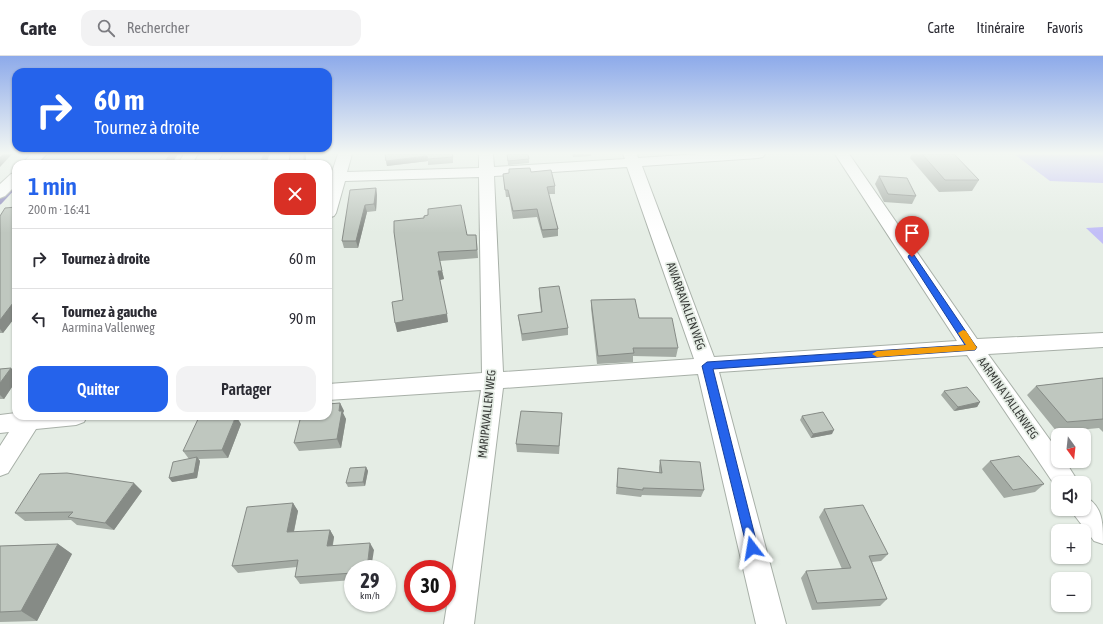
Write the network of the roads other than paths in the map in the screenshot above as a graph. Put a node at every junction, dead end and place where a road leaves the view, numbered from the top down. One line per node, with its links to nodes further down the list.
1 (12, 181): 5 (street)
2 (487, 181): 11 (street, MARIPAVALLEN WEG)
3 (640, 181): 10 (street, AWARRAVALLEN WEG)
4 (860, 181): 9 (street, AARMINA VALLENWEG)
5 (0, 193)
6 (12, 195): 7 (street)
7 (0, 196)
8 (1103, 340): 9 (street)
9 (972, 347): 10 (street); 17 (street, AARMINA VALLENWEG)
10 (707, 366): 11 (street); 21 (street, AWARRAVALLEN WEG)
11 (493, 380): 12 (street); 20 (street, MARIPAVALLEN WEG)
12 (332, 392)
13 (20, 420): 15 (street)
14 (29, 420): 16 (street)
15 (0, 424)
16 (0, 466)
17 (1062, 476)
18 (1090, 516): 19 (street)
19 (1103, 532)
20 (459, 624)
21 (771, 624)

